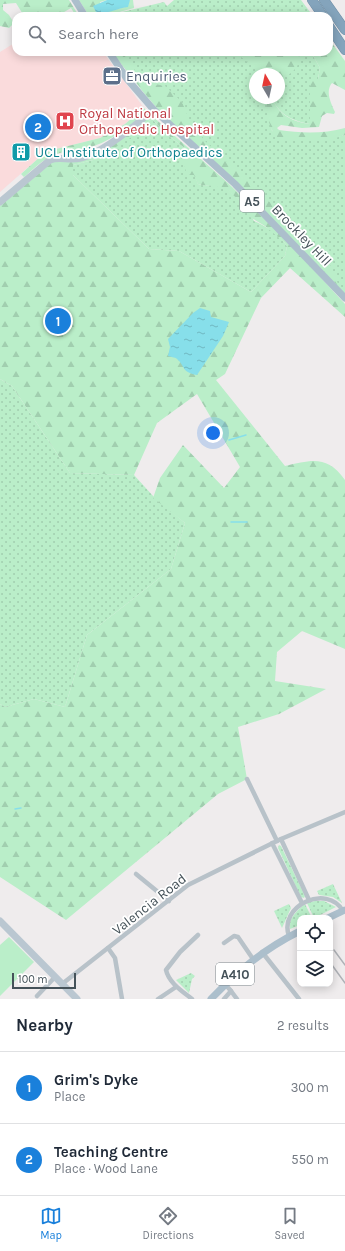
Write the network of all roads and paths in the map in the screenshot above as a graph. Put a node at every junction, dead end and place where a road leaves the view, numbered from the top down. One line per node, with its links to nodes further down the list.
1 (75, 0): 5 (main road)
2 (312, 0): 6 (highway)
3 (324, 0): 7 (highway)
4 (329, 0): 9 (highway)
5 (82, 12)
6 (320, 12)
7 (332, 12)
8 (333, 13): 10 (highway)
9 (345, 26)
10 (345, 30)
11 (333, 32): 12 (highway)
12 (345, 50)
13 (112, 56): 14 (main road, Brockley Hill / A5)
14 (153, 109): 15 (street); 16 (main road, Brockley Hill / A5)
15 (0, 202)
16 (345, 298)
17 (247, 779): 19 (street)
18 (345, 812): 19 (street, Valencia Road)
19 (276, 841): 21 (street); 22 (street, Valencia Road); 23 (street)
20 (136, 874): 22 (street)
21 (309, 900): 23 (street); 24 (street)
22 (169, 901): 31 (street, Valencia Road)
23 (302, 903): 29 (street)
24 (344, 911): 25 (main road)
25 (333, 916)
26 (0, 921): 34 (street)
27 (297, 932): 29 (main road, A410)
28 (198, 935): 37 (street)
29 (289, 936): 32 (main road, A410)
30 (224, 943): 33 (street)
31 (108, 948): 35 (street, Valencia Road); 41 (street)
32 (262, 952): 33 (main road, A410); 47 (street)
33 (253, 959): 36 (main road, A410)
34 (55, 977): 35 (street); 39 (street)
35 (62, 984): 40 (street)
36 (225, 984): 38 (street); 44 (main road, A410)
37 (176, 987): 42 (street); 43 (street)
38 (231, 991): 45 (street); 46 (street)
39 (37, 996)
40 (77, 999)
41 (122, 999)
42 (158, 999)
43 (192, 999)
44 (211, 999)
45 (224, 999)
46 (237, 999)
47 (299, 999)

